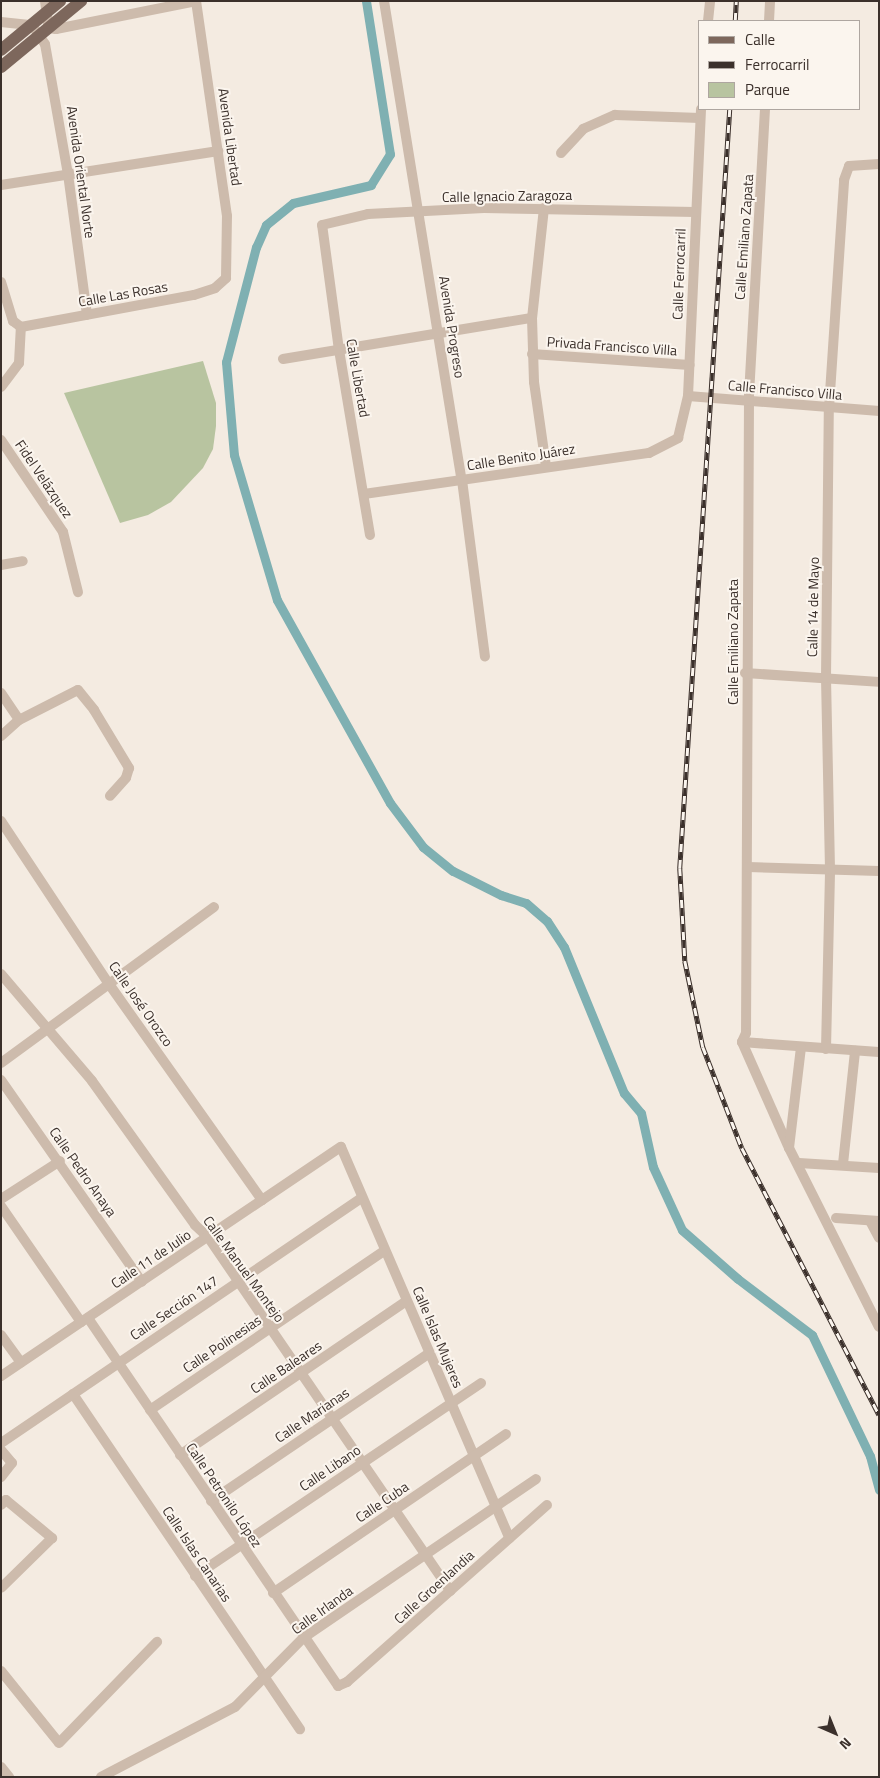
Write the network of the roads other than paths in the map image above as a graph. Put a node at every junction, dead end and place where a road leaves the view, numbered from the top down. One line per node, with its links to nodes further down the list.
1 (60, 1): 7 (main road)
2 (81, 1): 12 (main road)
3 (196, 1): 12 (street); 17 (street, Avenida Libertad)
4 (384, 1): 23 (street, Avenida Progreso)
5 (710, 1): 8 (street)
6 (770, 1): 9 (street)
7 (45, 7): 11 (main road); 12 (street, Avenida Oriental Norte)
8 (708, 20)
9 (769, 20)
10 (1, 22): 11 (street)
11 (32, 25): 12 (street); 13 (main road)
12 (45, 32): 14 (main road); 20 (street, Avenida Oriental Norte)
13 (1, 50)
14 (1, 67)
15 (765, 110): 38 (street, Calle Emiliano Zapata)
16 (701, 114): 18 (street); 24 (street, Calle Ferrocarril)
17 (218, 151): 20 (street); 26 (street, Avenida Libertad)
18 (561, 153)
19 (879, 164): 39 (street, Calle 14 de Mayo)
20 (68, 174): 21 (street); 28 (street, Avenida Oriental Norte)
21 (1, 185)
22 (544, 208): 23 (street, Calle Ignacio Zaragoza); 24 (street, Calle Ignacio Zaragoza); 29 (street)
23 (420, 212): 25 (street, Calle Ignacio Zaragoza); 31 (street, Avenida Progreso)
24 (695, 212): 35 (street, Calle Ferrocarril)
25 (322, 225): 32 (street, Calle Libertad)
26 (226, 278): 28 (street, Calle Las Rosas)
27 (1, 282): 30 (street)
28 (87, 314): 30 (street, Calle Las Rosas)
29 (532, 318): 31 (street); 33 (street)
30 (21, 327): 36 (street)
31 (438, 332): 32 (street); 44 (street, Avenida Progreso)
32 (339, 350): 34 (street); 45 (street, Calle Libertad)
33 (532, 354): 35 (street, Privada Francisco Villa); 43 (street)
34 (283, 358)
35 (690, 364): 37 (street, Calle Ferrocarril)
36 (1, 387)
37 (688, 396): 38 (street, Calle Francisco Villa); 41 (street, Calle Ferrocarril)
38 (749, 400): 39 (street, Calle Francisco Villa); 51 (street, Calle Emiliano Zapata)
39 (829, 408): 40 (street, Calle Francisco Villa); 52 (street, Calle 14 de Mayo)
40 (879, 411)
41 (678, 438): 43 (street, Calle Benito Juárez)
42 (1, 440): 49 (street, Fidel Velázquez)
43 (546, 466): 44 (street, Calle Benito Juárez)
44 (462, 480): 45 (street, Calle Benito Juárez); 50 (street, Avenida Progreso)
45 (364, 494): 46 (street, Calle Libertad)
46 (370, 535)
47 (23, 561): 48 (street)
48 (1, 565)
49 (78, 592)
50 (484, 657)
51 (745, 673): 52 (street); 59 (street, Calle Emiliano Zapata)
52 (826, 678): 53 (street); 60 (street, Calle 14 de Mayo)
53 (879, 682)
54 (1, 693): 55 (street)
55 (19, 720): 56 (street); 57 (street)
56 (1, 736)
57 (110, 796)
58 (1, 821): 64 (street, Calle José Orozco)
59 (748, 866): 60 (street); 66 (street, Calle Emiliano Zapata)
60 (830, 869): 61 (street); 68 (street, Calle 14 de Mayo)
61 (879, 871)
62 (214, 907): 64 (street)
63 (1, 974): 65 (street, Calle Manuel Montejo)
64 (110, 984): 65 (street); 81 (street, Calle José Orozco)
65 (49, 1029): 71 (street); 85 (street, Calle Manuel Montejo)
66 (742, 1042): 67 (street); 74 (street)
67 (802, 1048): 68 (street); 74 (street)
68 (826, 1049): 69 (street)
69 (854, 1050): 70 (street); 77 (street)
70 (879, 1052)
71 (1, 1063)
72 (1, 1080): 75 (street, Calle Pedro Anaya)
73 (341, 1148): 79 (street, Calle Islas Mujeres); 81 (street, Calle 11 de Julio)
74 (789, 1148): 76 (street)
75 (60, 1161): 80 (street); 89 (street, Calle Pedro Anaya)
76 (799, 1163): 77 (street); 93 (street)
77 (843, 1164): 78 (street)
78 (879, 1168)
79 (362, 1198): 87 (street, Calle Islas Mujeres); 88 (street, Calle Sección 147)
80 (1, 1199)
81 (262, 1200): 85 (street, Calle 11 de Julio)
82 (1, 1206): 91 (street, Calle Petronilo López)
83 (836, 1218): 84 (street)
84 (875, 1221): 86 (street)
85 (208, 1237): 88 (street, Calle Manuel Montejo); 89 (street, Calle 11 de Julio)
86 (879, 1238)
87 (385, 1250): 90 (street, Calle Islas Mujeres); 92 (street, Calle Polinesias)
88 (239, 1281): 92 (street, Calle Manuel Montejo); 97 (street, Calle Sección 147)
89 (142, 1282): 91 (street, Calle 11 de Julio)
90 (407, 1301): 95 (street, Calle Islas Mujeres); 98 (street, Calle Baleares)
91 (84, 1320): 96 (street, Calle 11 de Julio); 97 (street, Calle Petronilo López)
92 (271, 1328): 98 (street, Calle Manuel Montejo); 103 (street, Calle Polinesias)
93 (879, 1328)
94 (1, 1335): 96 (street)
95 (430, 1353): 102 (street, Calle Islas Mujeres); 104 (street, Calle Marianas)
96 (21, 1363): 99 (street, Calle 11 de Julio)
97 (118, 1363): 101 (street, Calle Sección 147); 103 (street, Calle Petronilo López)
98 (301, 1373): 104 (street, Calle Manuel Montejo); 108 (street, Calle Baleares)
99 (1, 1376)
100 (481, 1383): 102 (street, Calle Libano)
101 (73, 1394): 106 (street, Calle Sección 147); 121 (street, Calle Islas Canarias)
102 (451, 1403): 109 (street, Calle Islas Mujeres); 110 (street, Calle Libano)
103 (150, 1410): 108 (street, Calle Petronilo López)
104 (332, 1418): 110 (street, Calle Manuel Montejo); 113 (street, Calle Marianas)
105 (506, 1434): 109 (street, Calle Cuba)
106 (1, 1443)
107 (1, 1450): 111 (street)
108 (180, 1455): 113 (street, Calle Petronilo López)
109 (474, 1456): 116 (street, Calle Islas Mujeres); 117 (street, Calle Cuba)
110 (363, 1462): 117 (street, Calle Manuel Montejo); 119 (street, Calle Libano)
111 (1, 1477)
112 (536, 1479): 116 (street, Calle Irlanda)
113 (211, 1500): 119 (street, Calle Petronilo López)
114 (1, 1505): 122 (street)
115 (547, 1505): 118 (street, Calle Groenlandia)
116 (496, 1506): 118 (street, Calle Islas Mujeres); 120 (street, Calle Irlanda)
117 (395, 1510): 120 (street, Calle Manuel Montejo); 124 (street, Calle Cuba)
118 (509, 1538): 123 (street, Calle Groenlandia)
119 (241, 1545): 121 (street, Calle Libano); 124 (street, Calle Petronilo López)
120 (426, 1555): 123 (street, Calle Manuel Montejo); 125 (street, Calle Irlanda)
121 (195, 1576): 128 (street, Calle Islas Canarias)
122 (1, 1588)
123 (450, 1591): 129 (street, Calle Groenlandia)
124 (272, 1593): 125 (street, Calle Petronilo López)
125 (303, 1638): 128 (street, Calle Irlanda); 129 (street, Calle Petronilo López)
126 (157, 1642): 127 (street)
127 (1, 1671)
128 (264, 1678): 130 (street, Calle Islas Canarias); 133 (street, Calle Irlanda)
129 (338, 1686)
130 (300, 1729)
131 (1, 1767): 132 (street)
132 (9, 1777)
133 (101, 1777)

